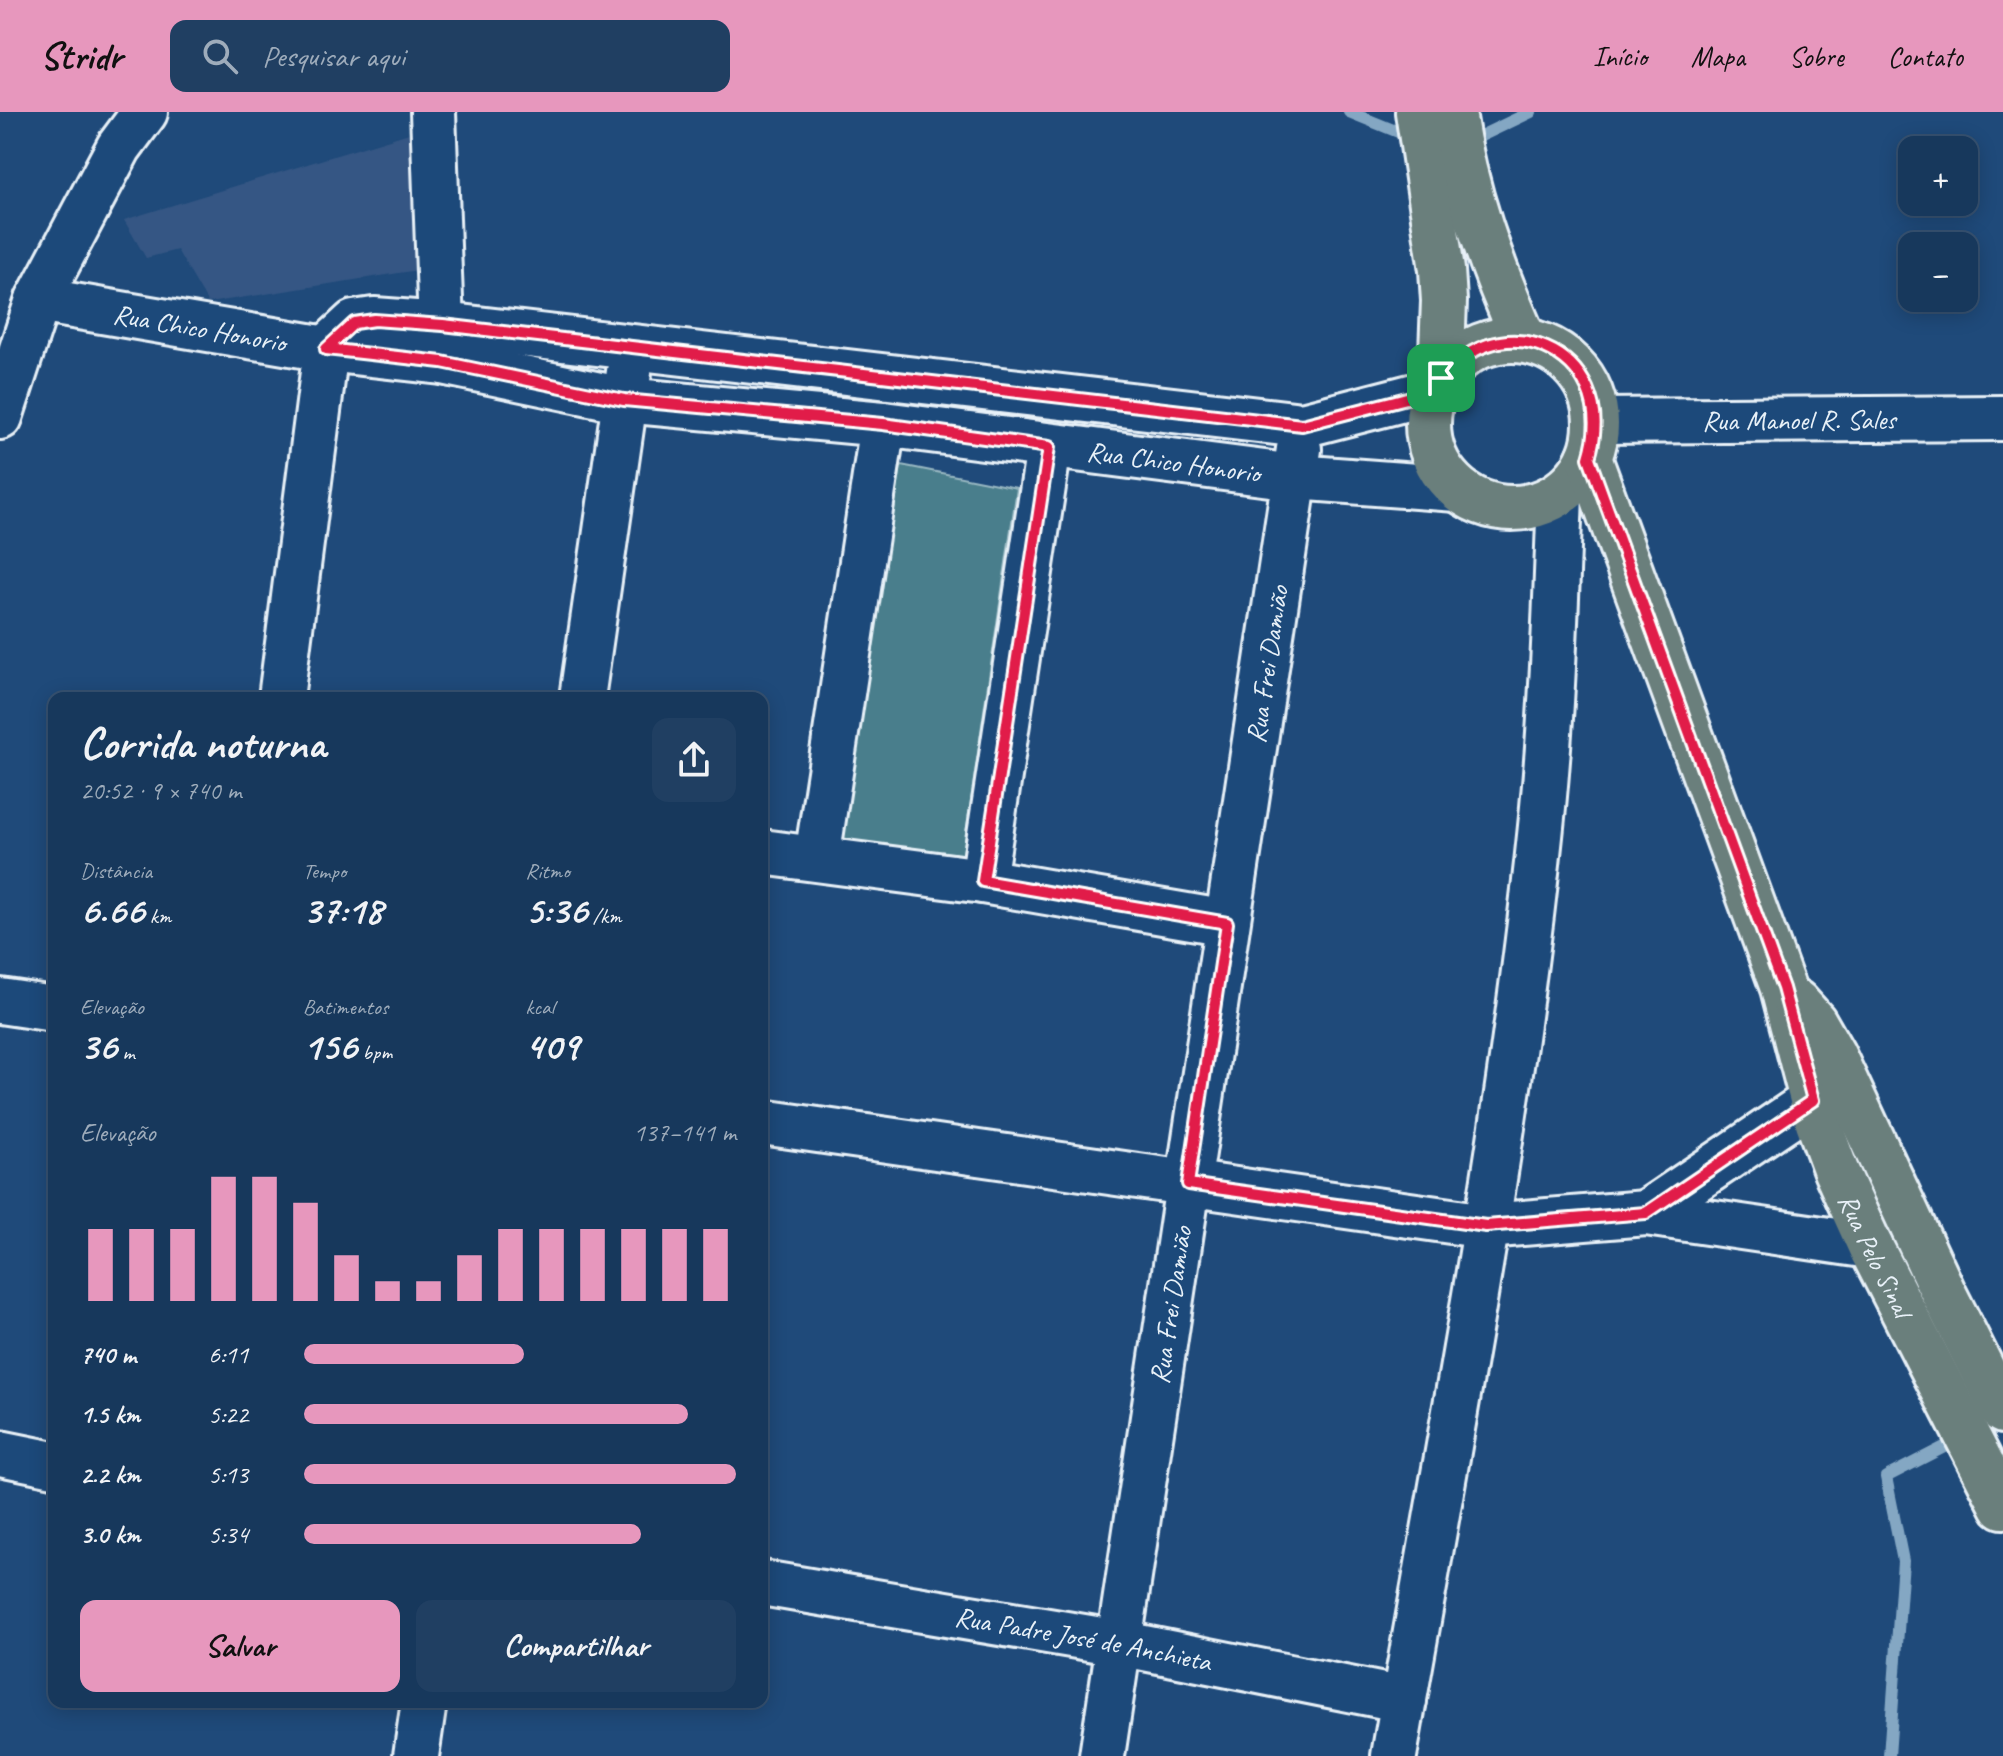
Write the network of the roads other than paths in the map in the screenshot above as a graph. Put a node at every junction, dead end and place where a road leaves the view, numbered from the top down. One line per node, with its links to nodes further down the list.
1 (145, 112): 6 (street)
2 (433, 112): 8 (street)
3 (1418, 112): 5 (main road)
4 (1453, 112): 5 (main road)
5 (1453, 209): 7 (main road); 11 (main road)
6 (38, 300): 10 (street, Rua Chico Honorio); 13 (street)
7 (1524, 340): 11 (main road); 17 (main road)
8 (442, 344): 9 (street); 10 (street); 12 (street, Rua Chico Honorio)
9 (634, 348): 12 (street); 16 (street)
10 (326, 349): 22 (street)
11 (1437, 384): 16 (street); 20 (main road)
12 (624, 400): 15 (street, Rua Chico Honorio); 23 (street)
13 (0, 417)
14 (2003, 418): 17 (street, Rua Manoel R. Sales)
15 (883, 424): 18 (street, Rua Chico Honorio); 25 (street)
16 (1302, 425): 19 (street, Rua Frei Damião)
17 (1593, 440): 21 (main road); 30 (main road, Rua Pelo Sinal)
18 (1049, 447): 19 (street, Rua Chico Honorio); 26 (street)
19 (1295, 477): 20 (street, Rua Chico Honorio); 27 (street, Rua Frei Damião)
20 (1457, 489): 21 (main road)
21 (1560, 494): 34 (street)
22 (282, 692)
23 (583, 692)
24 (768, 853): 25 (street)
25 (817, 858): 26 (street)
26 (983, 881): 27 (street)
27 (1227, 923): 32 (street, Rua Frei Damião)
28 (0, 1001): 29 (street)
29 (48, 1008)
30 (1831, 1094): 33 (street); 35 (main road, Rua Pelo Sinal); 36 (main road, Rua Pelo Sinal)
31 (768, 1123): 32 (street)
32 (1188, 1184): 34 (street); 41 (street, Rua Frei Damião)
33 (1646, 1213): 34 (street); 35 (street)
34 (1486, 1226): 42 (street)
35 (1870, 1246): 39 (main road, Rua Pelo Sinal)
36 (2003, 1411)
37 (0, 1453): 38 (street)
38 (48, 1463)
39 (2003, 1506)
40 (768, 1584): 41 (street, Rua Padre José de Anchieta)
41 (1119, 1643): 42 (street, Rua Padre José de Anchieta); 45 (street, Rua Frei Damião)
42 (1404, 1700): 46 (street)
43 (423, 1708): 44 (street)
44 (416, 1756)
45 (1102, 1756)
46 (1394, 1756)

